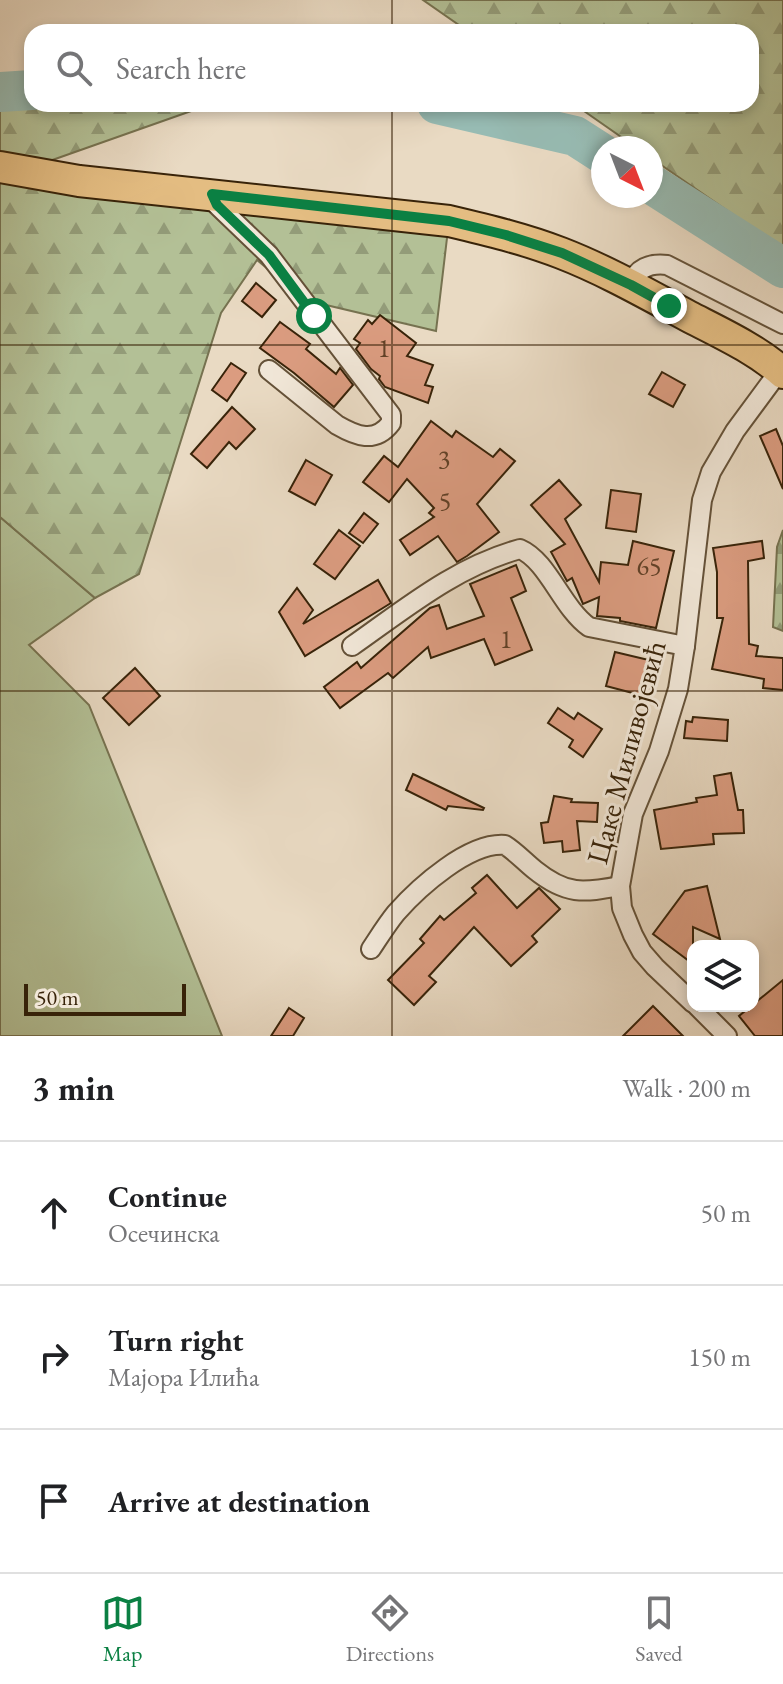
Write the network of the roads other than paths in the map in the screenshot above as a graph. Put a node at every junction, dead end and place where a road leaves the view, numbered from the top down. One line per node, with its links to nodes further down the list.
1 (0, 167): 2 (main road)
2 (212, 194): 3 (main road); 5 (street)
3 (631, 285): 4 (street); 6 (main road)
4 (783, 324)
5 (269, 370)
6 (782, 372): 8 (street, Цаке Миливојевић)
7 (352, 646): 8 (street)
8 (685, 646): 9 (street, Цаке Миливојевић)
9 (620, 886): 10 (street); 11 (street, Цаке Миливојевић)
10 (371, 949)
11 (687, 997)
12 (703, 1012): 13 (street, Цаке Миливојевић)
13 (727, 1036)

